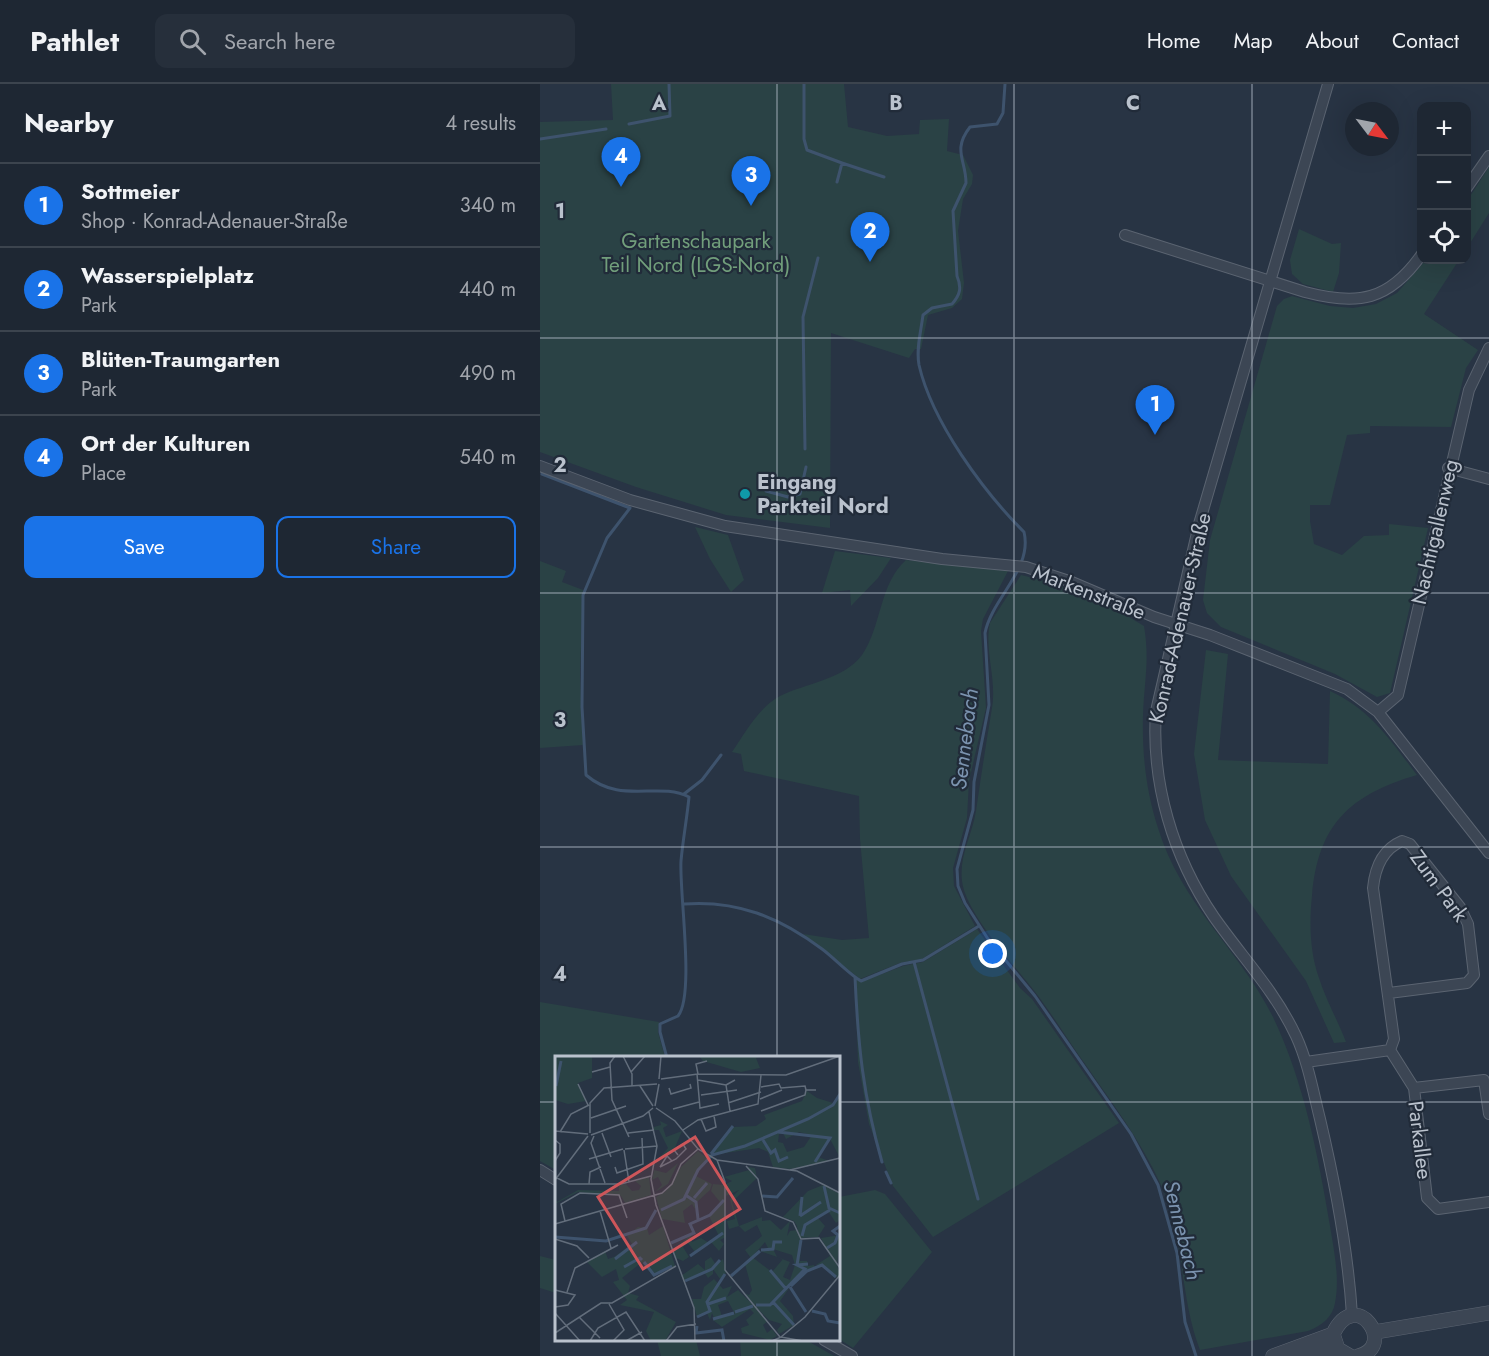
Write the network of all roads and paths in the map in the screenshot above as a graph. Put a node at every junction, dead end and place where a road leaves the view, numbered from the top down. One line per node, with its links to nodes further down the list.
1 (1328, 84): 6 (street, Konrad-Adenauer-Straße)
2 (1489, 156): 3 (street)
3 (1471, 183)
4 (1125, 235): 6 (street)
5 (1417, 262): 6 (street)
6 (1270, 281): 11 (street, Konrad-Adenauer-Straße)
7 (1489, 348): 9 (street, Nachtigallenweg)
8 (540, 466): 11 (street, Markenstraße)
9 (1448, 468): 10 (street); 12 (street, Nachtigallenweg)
10 (1489, 479)
11 (1175, 624): 12 (street, Markenstraße); 16 (street, Konrad-Adenauer-Straße)
12 (1378, 712): 13 (street, Markenstraße)
13 (1489, 853)
14 (1389, 993): 14 (street, Zum Park); 15 (street, Zum Park)
15 (1390, 1050): 16 (street); 17 (street, Parkallee)
16 (1306, 1062): 23 (street, Konrad-Adenauer-Straße)
17 (1414, 1088): 18 (street, Parkallee); 21 (street, Parkallee)
18 (1489, 1114)
19 (540, 1170): 20 (street)
20 (555, 1179)
21 (1489, 1202)
22 (1489, 1312): 24 (street)
23 (1352, 1315): 24 (street); 25 (street)
24 (1375, 1332): 31 (street)
25 (1333, 1334): 27 (street); 29 (street)
26 (826, 1341): 28 (street)
27 (1344, 1352): 30 (street)
28 (852, 1356)
29 (1273, 1356)
30 (1278, 1356)
31 (1358, 1356)

